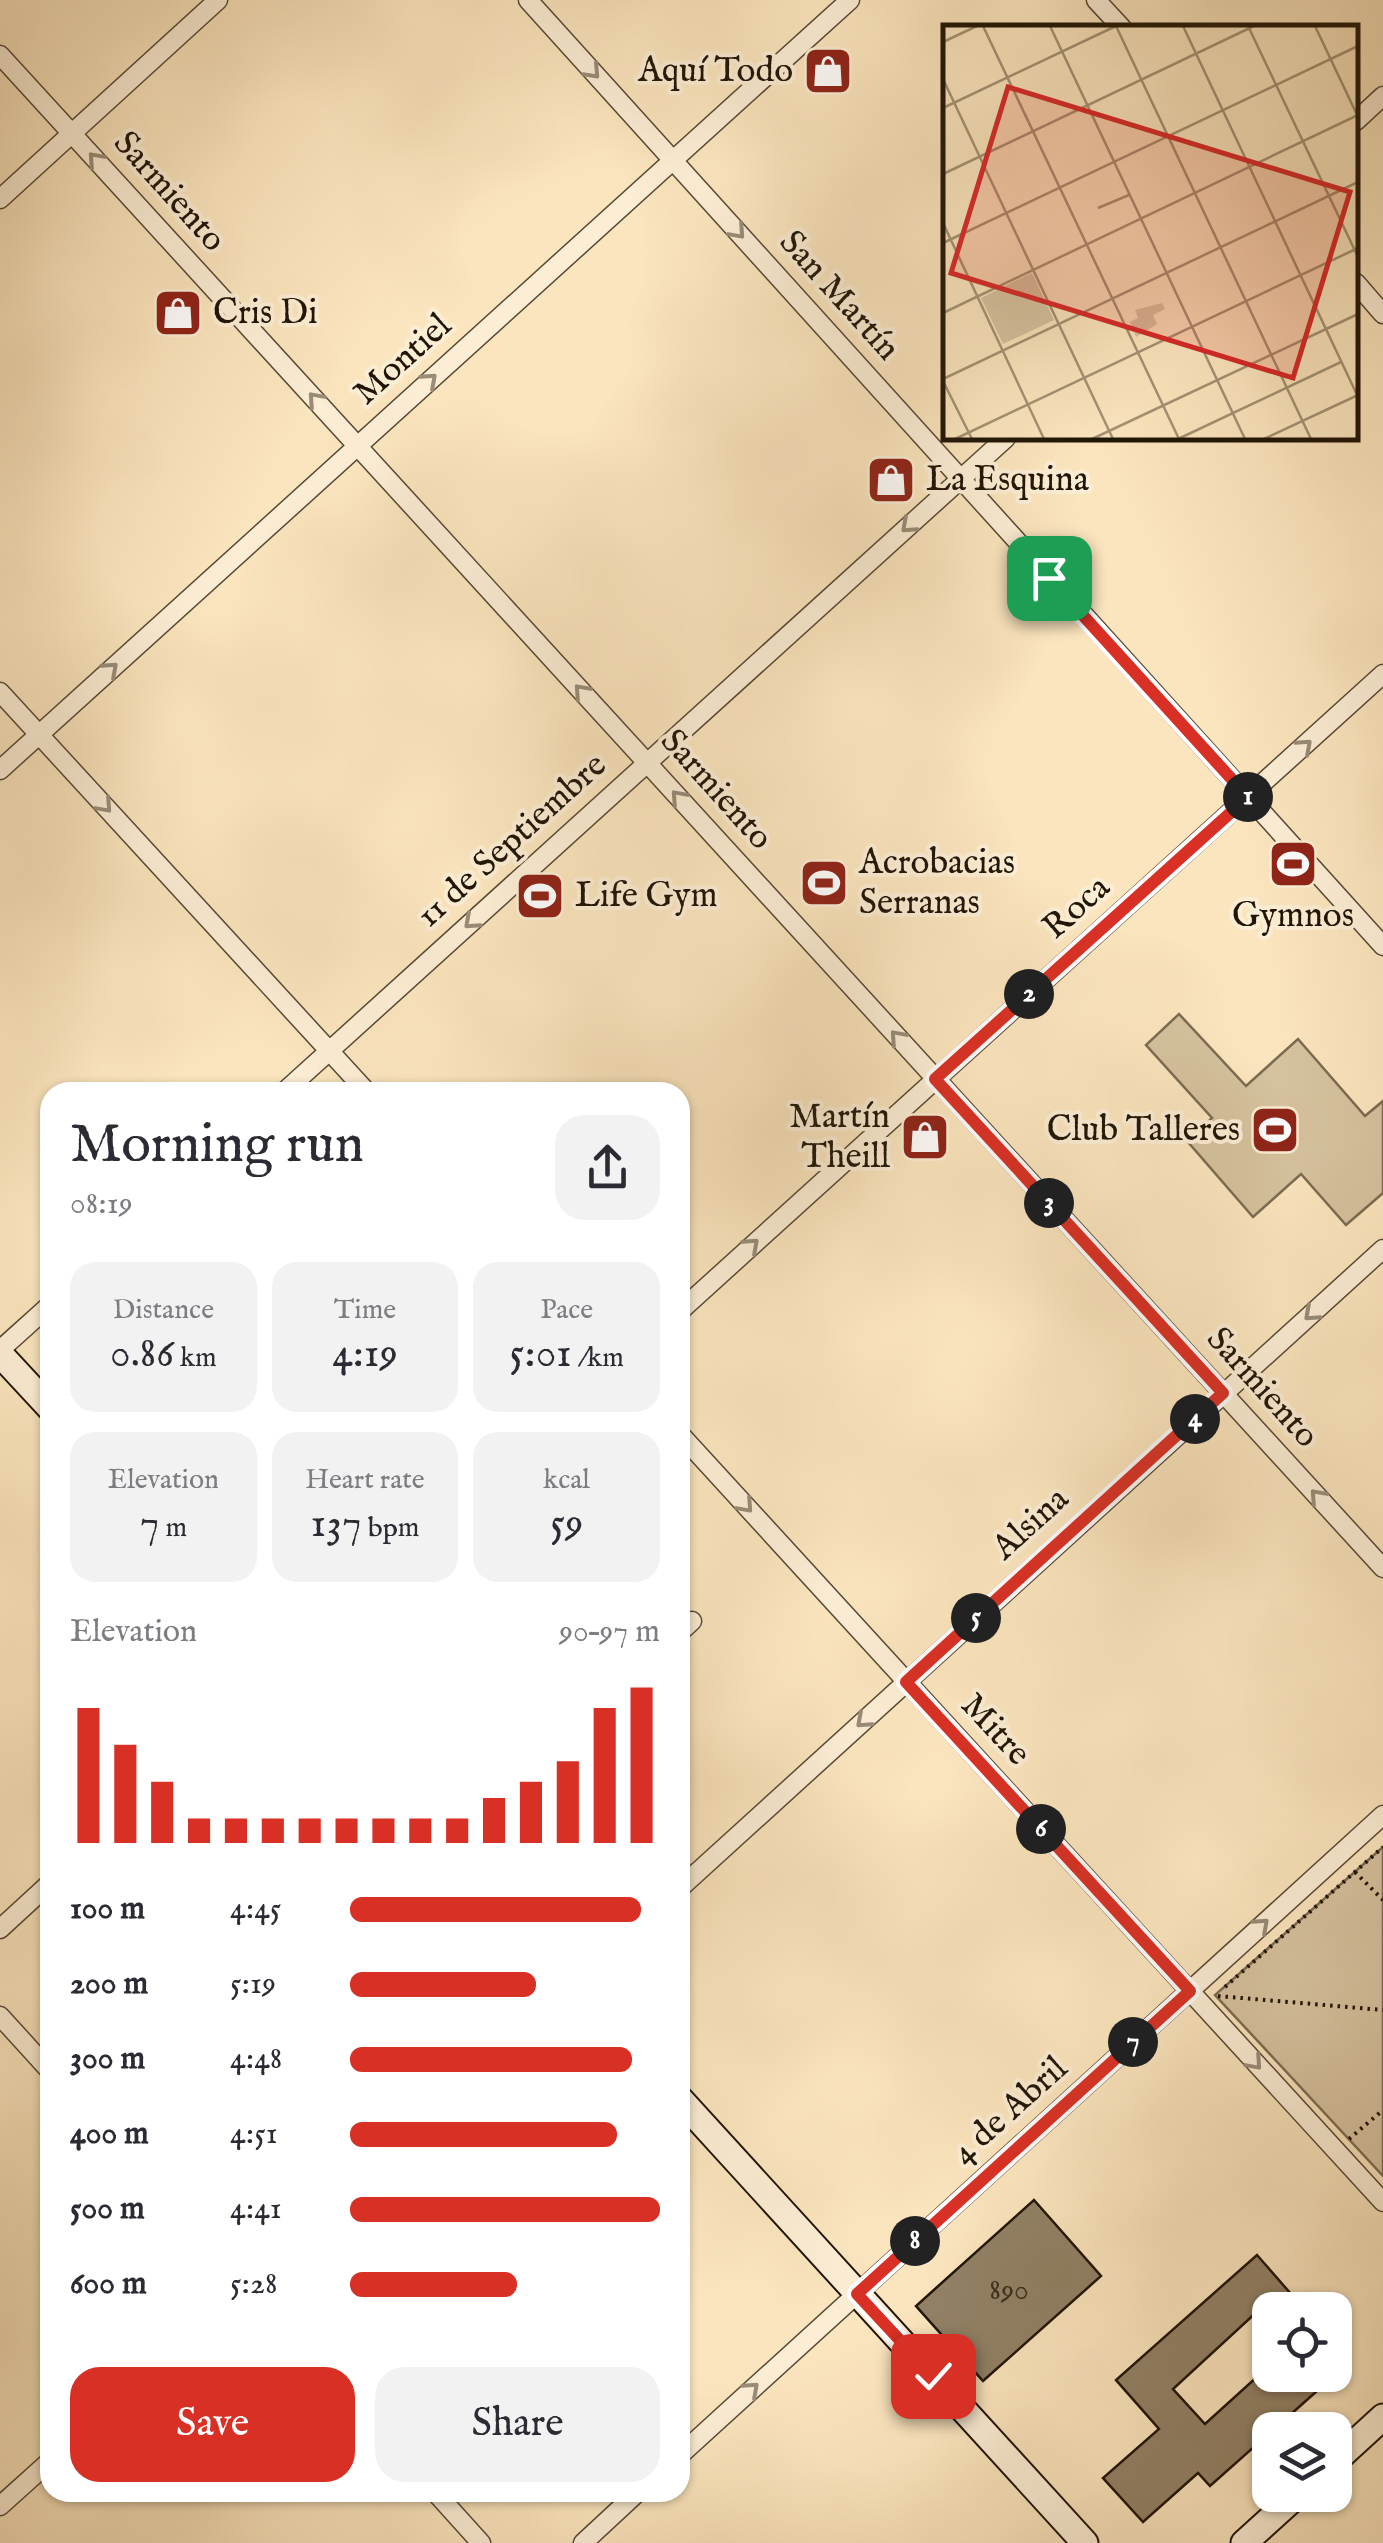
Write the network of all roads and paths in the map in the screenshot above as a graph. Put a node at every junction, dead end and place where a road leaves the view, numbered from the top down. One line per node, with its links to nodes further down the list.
1 (218, 0): 9 (street)
2 (528, 0): 10 (street, San Martín, one-way to 10)
3 (850, 0): 10 (street, Montiel)
4 (1096, 0): 5 (street)
5 (1119, 25)
6 (0, 55): 9 (street, Sarmiento)
7 (1383, 96): 8 (street)
8 (1358, 119)
9 (72, 134): 11 (street); 15 (street, Sarmiento, one-way to 9)
10 (674, 159): 15 (street, Montiel, one-way to 10); 16 (street, San Martín, one-way to 16)
11 (0, 199)
12 (1358, 286): 13 (street)
13 (1383, 314)
14 (1004, 440): 16 (street, 11 de Septiembre)
15 (357, 446): 19 (street, Montiel, one-way to 15); 20 (street, Sarmiento, one-way to 15)
16 (959, 480): 20 (street, 11 de Septiembre, one-way to 20); 22 (street, San Martín)
17 (1383, 674): 22 (street, Roca, one-way to 17)
18 (0, 692): 19 (street)
19 (39, 734): 21 (street, Montiel); 24 (street, one-way to 24)
20 (647, 763): 24 (street, 11 de Septiembre, one-way to 24); 25 (street, Sarmiento, one-way to 20)
21 (0, 770)
22 (1248, 797): 23 (street, San Martín); 25 (street, Roca)
23 (1383, 946)
24 (329, 1051): 26 (street, 11 de Septiembre); 27 (street)
25 (935, 1079): 29 (street, Roca, one-way to 25); 32 (street, Sarmiento)
26 (295, 1082)
27 (358, 1082)
28 (1383, 1249): 32 (street, Alsina, one-way to 32)
29 (690, 1302)
30 (40, 1314): 31 (street)
31 (0, 1352): 33 (main road)
32 (1223, 1393): 35 (street, Sarmiento, one-way to 32); 36 (street, Alsina)
33 (40, 1397)
34 (690, 1445): 36 (street, Mitre, one-way to 36)
35 (1383, 1568)
36 (906, 1682): 40 (street, Alsina, one-way to 40); 44 (street, Mitre)
37 (1383, 1815): 44 (street, 4 de Abril, one-way to 37)
38 (1383, 1846): 39 (path)
39 (1355, 1872): 42 (path); 45 (path)
40 (690, 1879)
41 (40, 1892): 43 (street)
42 (1383, 1900)
43 (0, 1929)
44 (1190, 1991): 53 (street, Mitre, one-way to 53); 54 (street, 4 de Abril)
45 (1215, 1996): 46 (path); 47 (path)
46 (1228, 2010)
47 (1383, 2010)
48 (0, 2016): 49 (street)
49 (40, 2060)
50 (690, 2110): 54 (main road)
51 (1383, 2110): 52 (path)
52 (1348, 2139)
53 (1383, 2202)
54 (857, 2294): 56 (street, 4 de Abril, one-way to 54); 65 (main road)
55 (1383, 2417): 57 (main road)
56 (690, 2445)
57 (1352, 2445)
58 (40, 2470): 61 (street)
59 (444, 2502): 63 (street)
60 (627, 2502): 64 (street)
61 (0, 2506)
62 (1278, 2512): 66 (main road)
63 (481, 2543)
64 (583, 2543)
65 (1085, 2543)
66 (1244, 2543)

